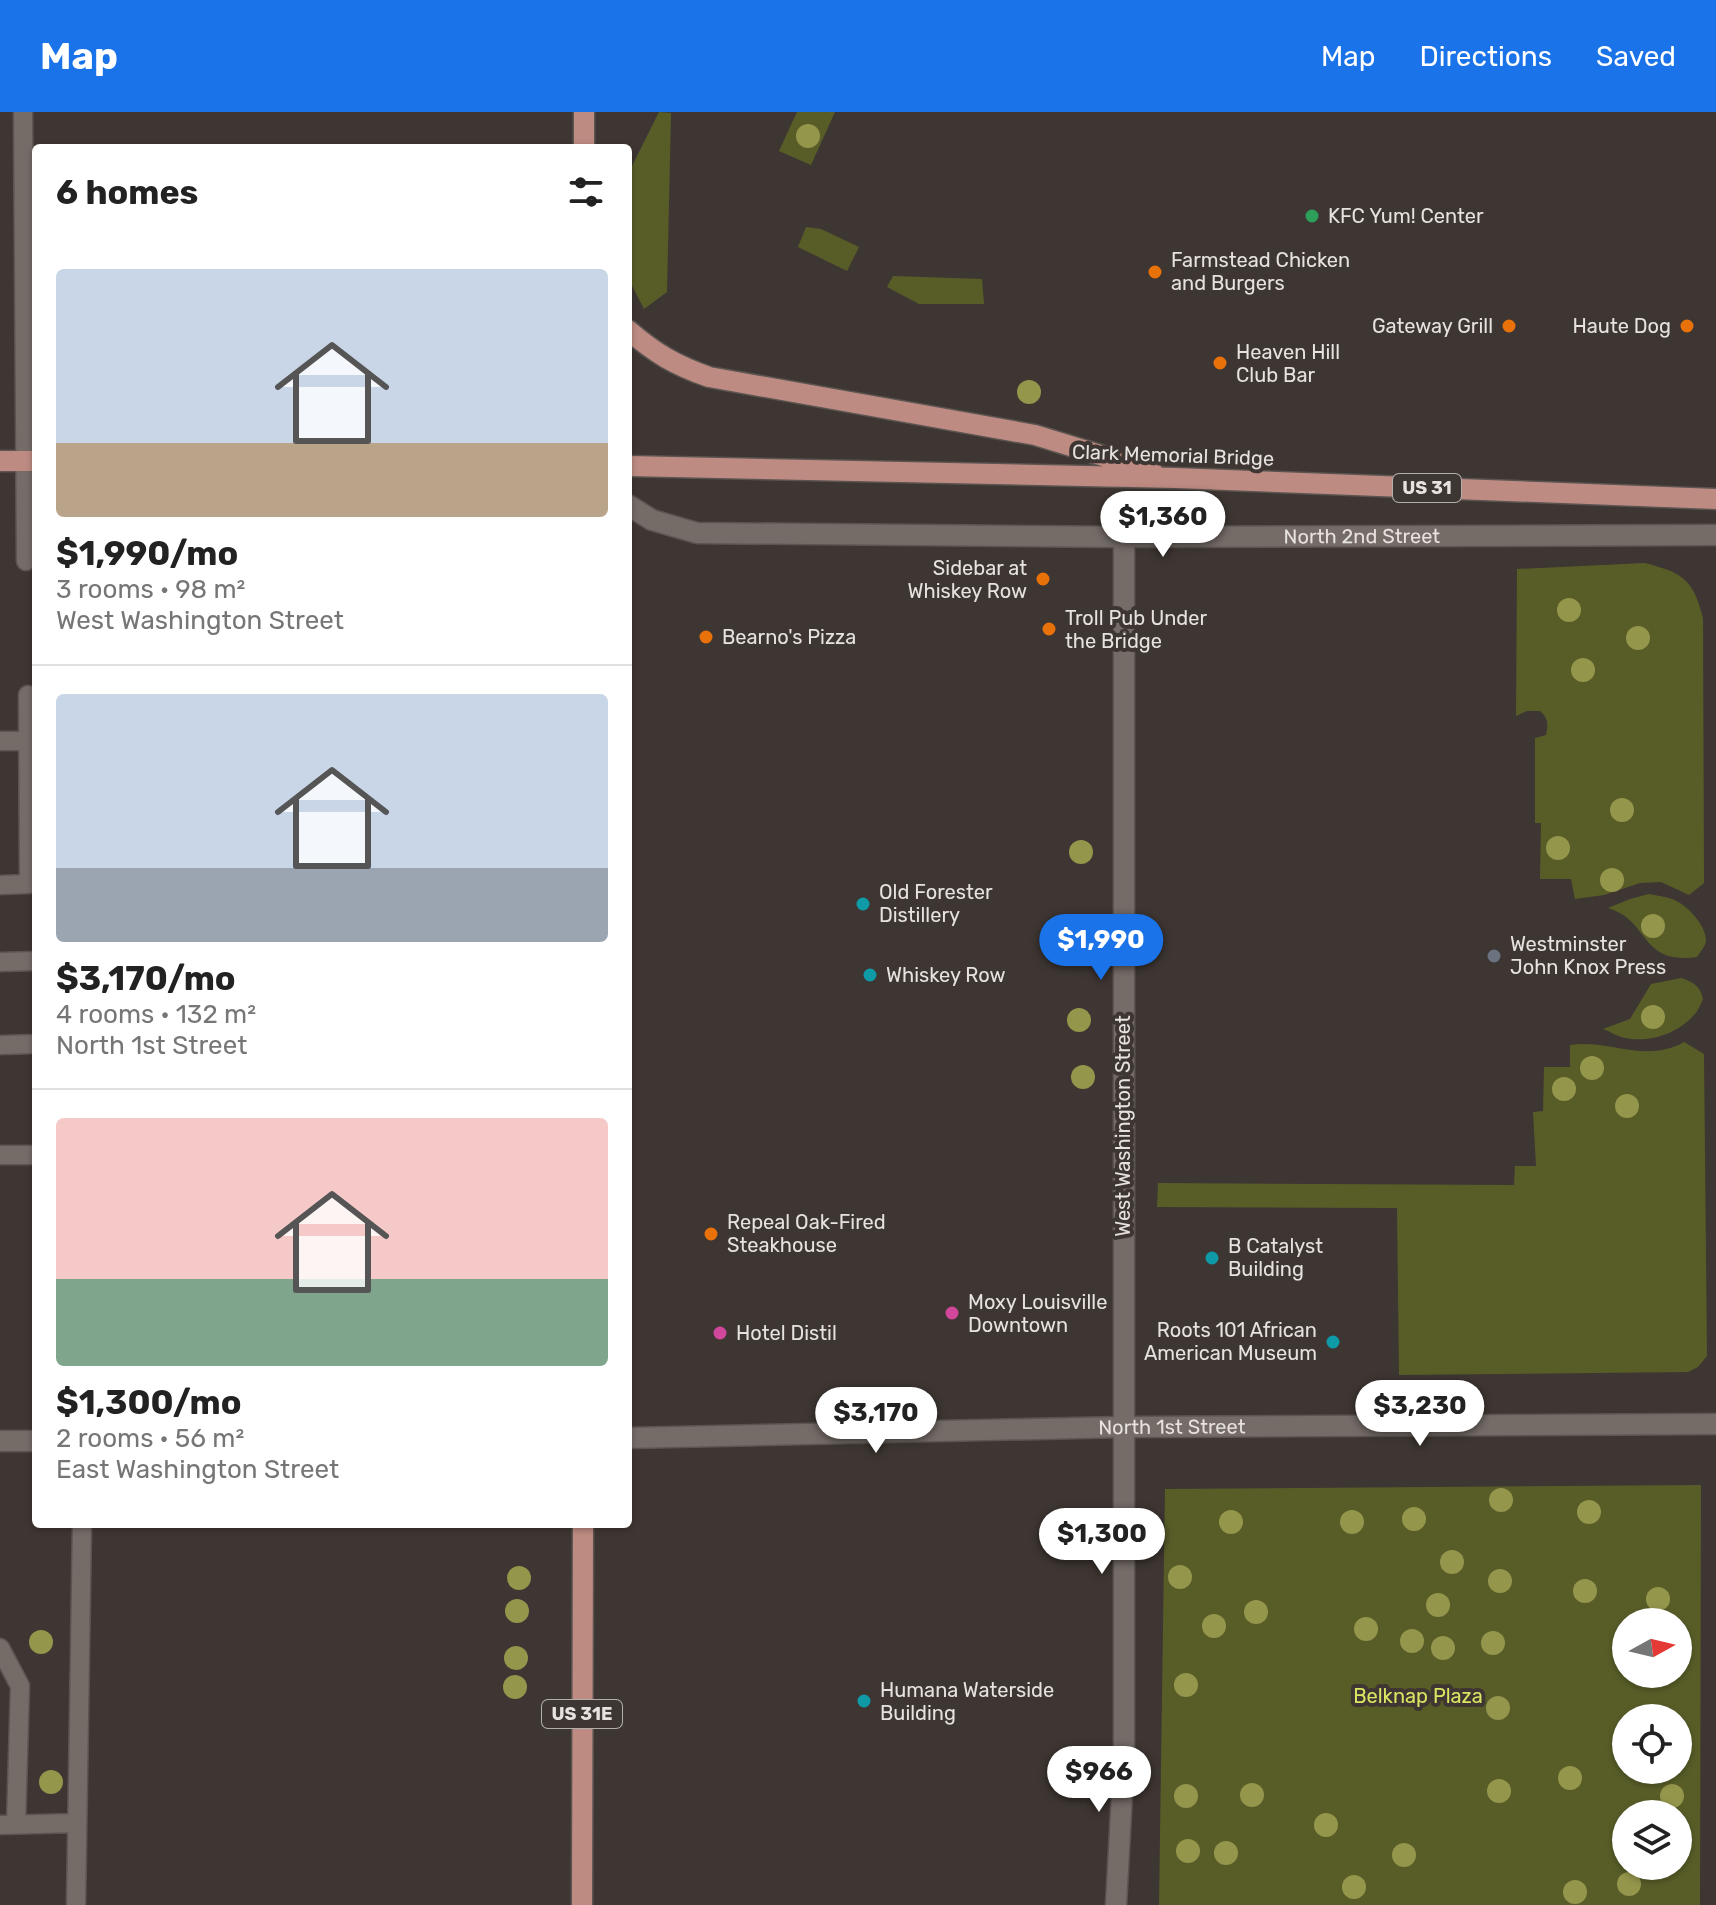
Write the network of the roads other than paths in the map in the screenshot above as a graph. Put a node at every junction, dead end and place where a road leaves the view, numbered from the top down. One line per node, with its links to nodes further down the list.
1 (23, 112): 6 (lane)
2 (584, 112): 3 (main road)
3 (584, 144)
4 (632, 334): 8 (main road)
5 (0, 461): 6 (main road)
6 (31, 461): 13 (lane)
7 (632, 466): 8 (main road, Clark Memorial Bridge / US 31)
8 (1175, 478): 9 (main road, Clark Memorial Bridge / US 31)
9 (1716, 499)
10 (632, 508): 12 (street, North 2nd Street)
11 (1716, 535): 12 (street, North 2nd Street)
12 (1124, 537): 25 (street, West Washington Street)
13 (26, 561)
14 (28, 695): 16 (lane)
15 (0, 741): 16 (lane)
16 (28, 741): 17 (lane)
17 (0, 885)
18 (32, 961): 19 (lane)
19 (0, 962)
20 (32, 1044): 21 (lane)
21 (0, 1045)
22 (0, 1155): 23 (lane)
23 (32, 1155)
24 (1716, 1424): 25 (street, North 1st Street)
25 (1123, 1427): 26 (street, North 1st Street); 36 (street, West Washington Street)
26 (632, 1438)
27 (0, 1441): 28 (street)
28 (32, 1441)
29 (82, 1528): 32 (lane)
30 (583, 1528): 35 (main road, US 31E)
31 (0, 1648): 33 (lane)
32 (77, 1823): 33 (lane); 34 (lane)
33 (8, 1824)
34 (76, 1905)
35 (582, 1905)
36 (1116, 1905)

